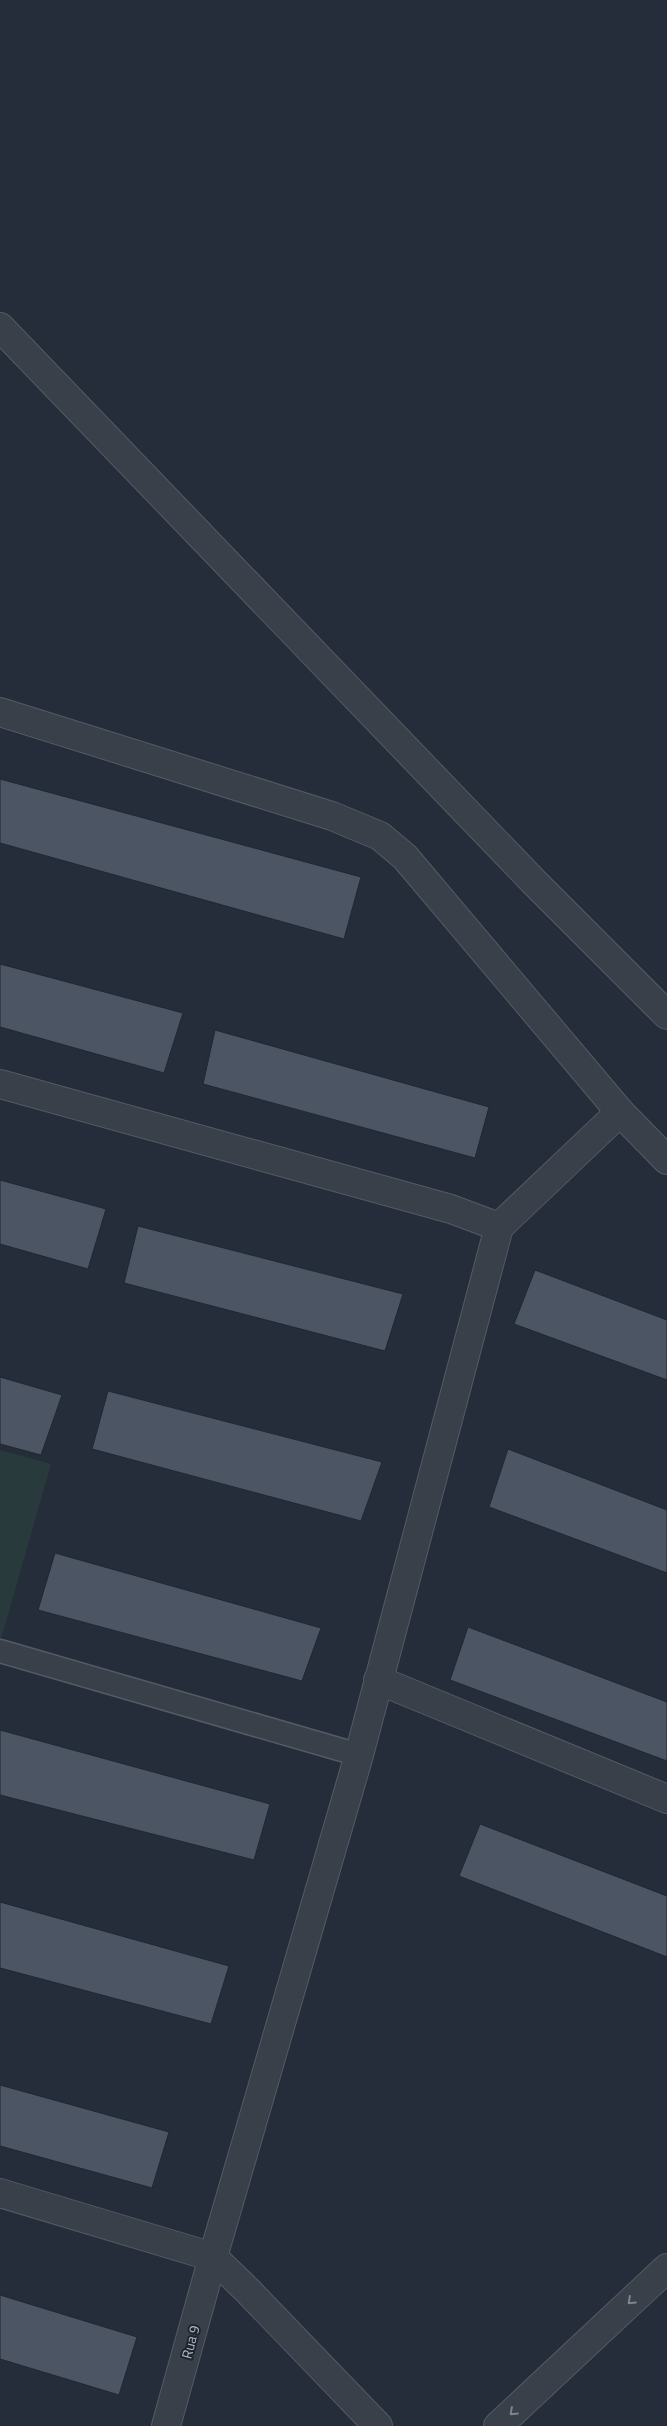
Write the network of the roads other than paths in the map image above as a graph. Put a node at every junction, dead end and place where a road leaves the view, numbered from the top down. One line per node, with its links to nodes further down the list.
1 (0, 327): 3 (street)
2 (0, 712): 5 (street)
3 (667, 1014)
4 (0, 1084): 7 (street)
5 (620, 1112): 6 (street); 7 (street)
6 (667, 1160)
7 (499, 1227): 9 (street, Rua 9)
8 (0, 1651): 10 (street)
9 (378, 1680): 10 (street, Rua 9); 11 (street)
10 (359, 1755): 13 (street, Rua 9)
11 (667, 1799)
12 (0, 2193): 13 (street)
13 (212, 2257): 15 (street, Rua 9); 16 (street)
14 (667, 2268): 17 (street, one-way to 17)
15 (166, 2426)
16 (378, 2426)
17 (498, 2426)

